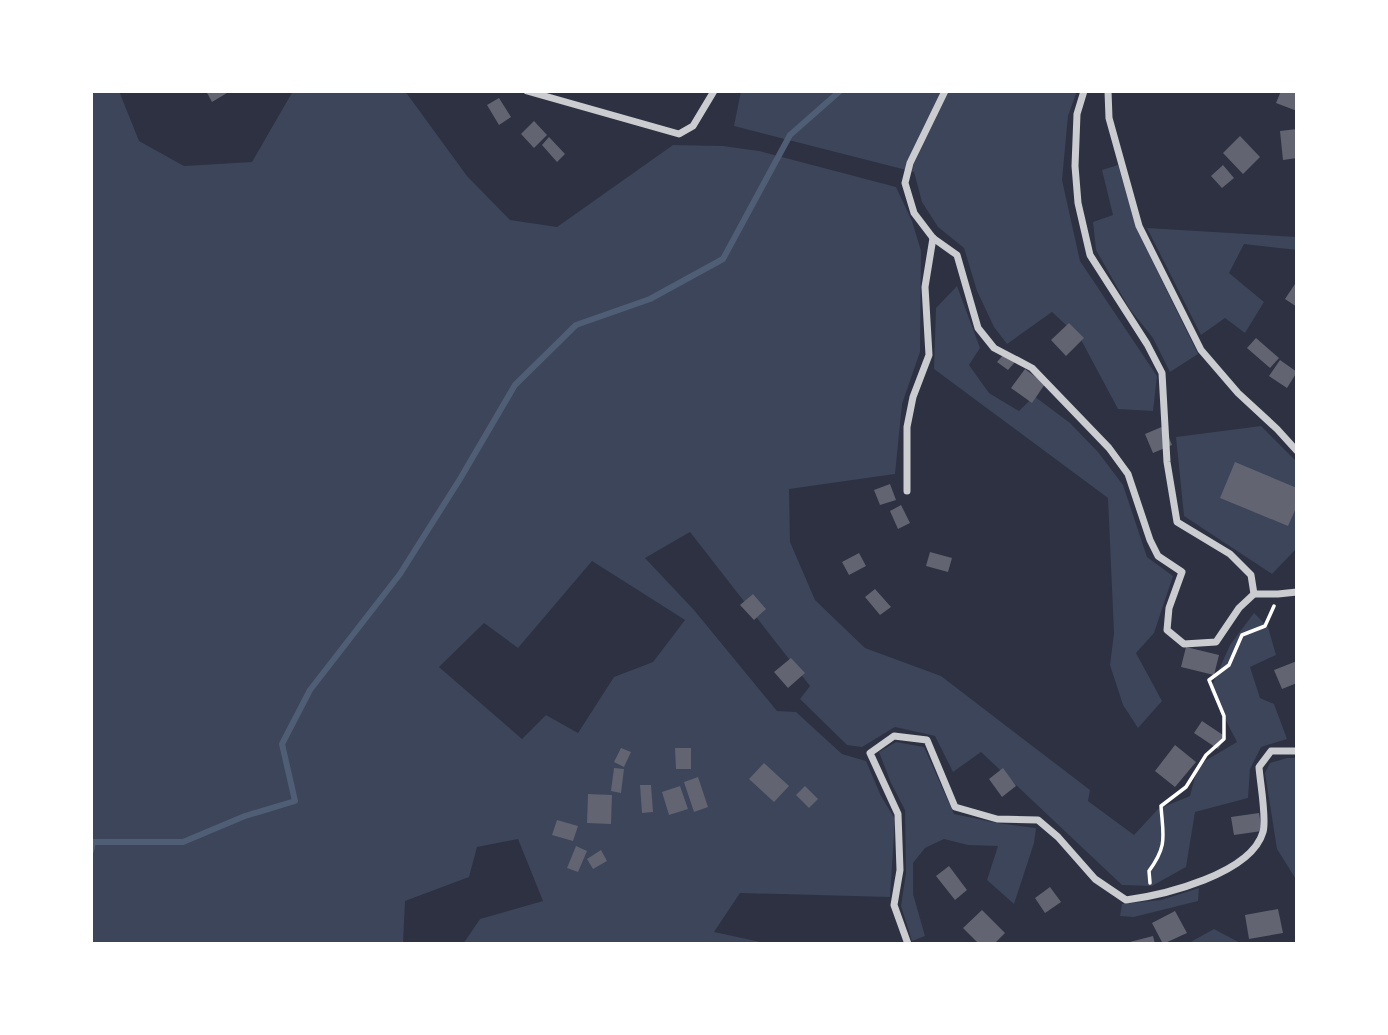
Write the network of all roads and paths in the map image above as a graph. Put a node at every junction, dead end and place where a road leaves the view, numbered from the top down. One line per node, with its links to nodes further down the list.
1 (527, 91): 2 (street)
2 (714, 91)
3 (945, 91): 6 (street)
4 (1084, 91): 10 (street)
5 (1108, 91): 7 (street)
6 (933, 238): 8 (street); 10 (street)
7 (1297, 452)
8 (907, 491)
9 (1297, 592): 11 (street)
10 (1254, 594): 11 (street)
11 (1279, 594): 13 (path)
12 (1297, 751): 13 (street)
13 (1165, 892): 14 (street)
14 (908, 944)

